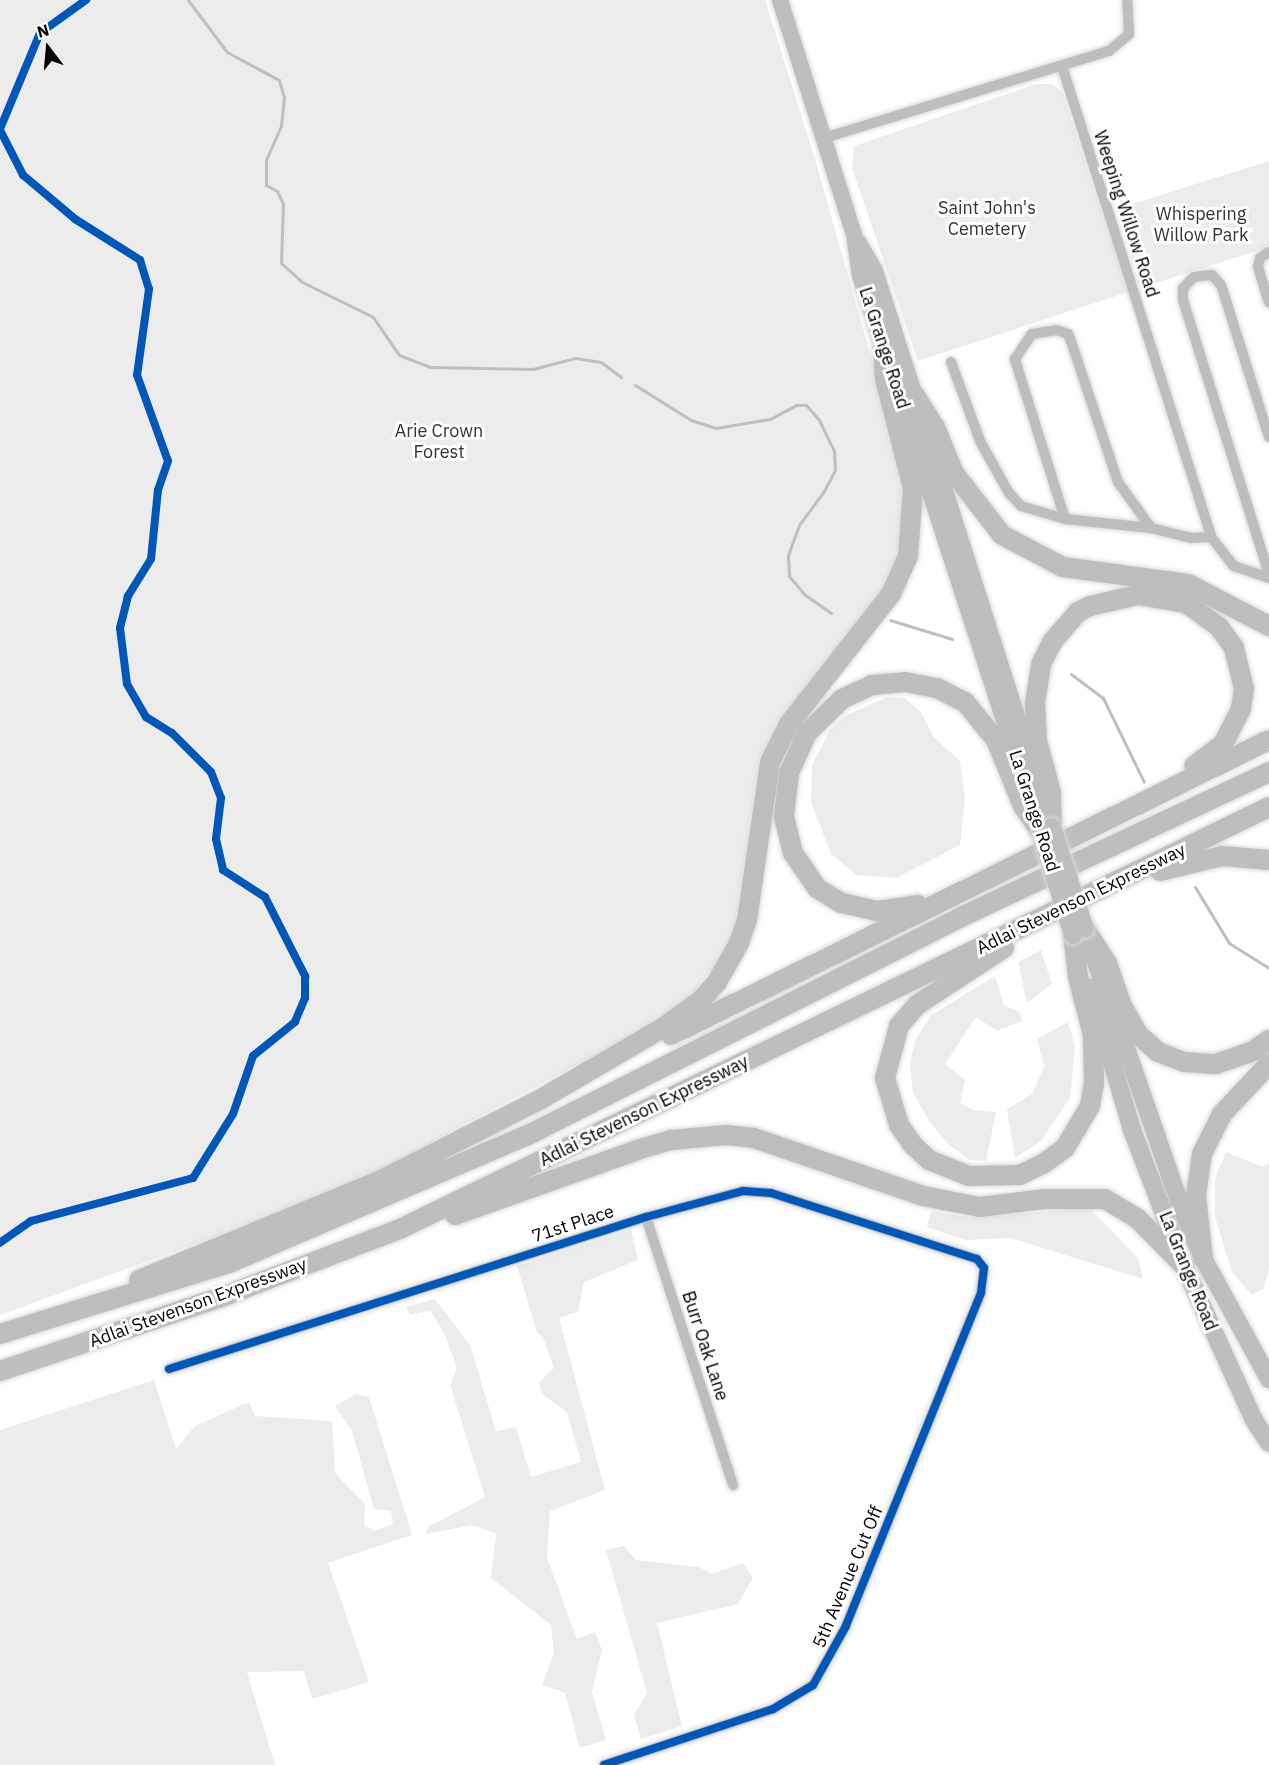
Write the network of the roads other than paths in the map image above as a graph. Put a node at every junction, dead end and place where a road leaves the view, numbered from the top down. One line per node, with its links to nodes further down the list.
1 (780, 0): 4 (main road, La Grange Road)
2 (1127, 0): 3 (street)
3 (1062, 66): 4 (street); 14 (street, Weeping Willow Road)
4 (824, 138): 5 (main road, La Grange Road)
5 (854, 234): 8 (main road, La Grange Road); 10 (main road, La Grange Road)
6 (1269, 252): 7 (street)
7 (1269, 302)
8 (883, 348): 19 (main road, La Grange Road); 31 (highway)
9 (951, 362): 12 (street)
10 (914, 394): 16 (highway); 19 (main road, La Grange Road)
11 (1269, 437): 15 (street)
12 (1065, 519): 13 (street); 13 (street)
13 (1151, 528): 14 (street)
14 (1211, 537): 15 (street, Weeping Willow Road)
15 (1269, 577)
16 (1269, 626)
17 (1269, 740): 21 (highway)
18 (1269, 772): 37 (highway, Adlai Stevenson Expressway)
19 (1037, 799): 21 (highway); 22 (highway); 22 (highway); 24 (highway)
20 (1269, 807): 25 (highway, Adlai Stevenson Expressway)
21 (1105, 822): 24 (highway)
22 (1047, 830): 27 (highway, La Grange Road, bridge)
23 (1269, 860): 25 (highway)
24 (980, 882): 31 (highway)
25 (1108, 886): 26 (highway, Adlai Stevenson Expressway)
26 (1038, 919): 28 (highway); 33 (highway, Adlai Stevenson Expressway)
27 (1079, 932): 28 (highway); 28 (highway)
28 (1092, 970): 29 (highway); 34 (highway, La Grange Road); 35 (highway, La Grange Road)
29 (1269, 1040)
30 (1269, 1064): 34 (highway)
31 (541, 1099): 37 (highway)
32 (646, 1216): 36 (street, 71st Place); 39 (street, 71st Place); 43 (street, Burr Oak Lane)
33 (400, 1229): 35 (highway); 40 (highway, Adlai Stevenson Expressway)
34 (1203, 1258): 41 (highway, La Grange Road)
35 (1184, 1266): 42 (highway, La Grange Road)
36 (984, 1268): 44 (street, 5th Avenue Cut Off)
37 (106, 1301): 38 (highway, Adlai Stevenson Expressway)
38 (0, 1334)
39 (169, 1369)
40 (0, 1371)
41 (1269, 1379)
42 (1269, 1443)
43 (733, 1485)
44 (604, 1765)

